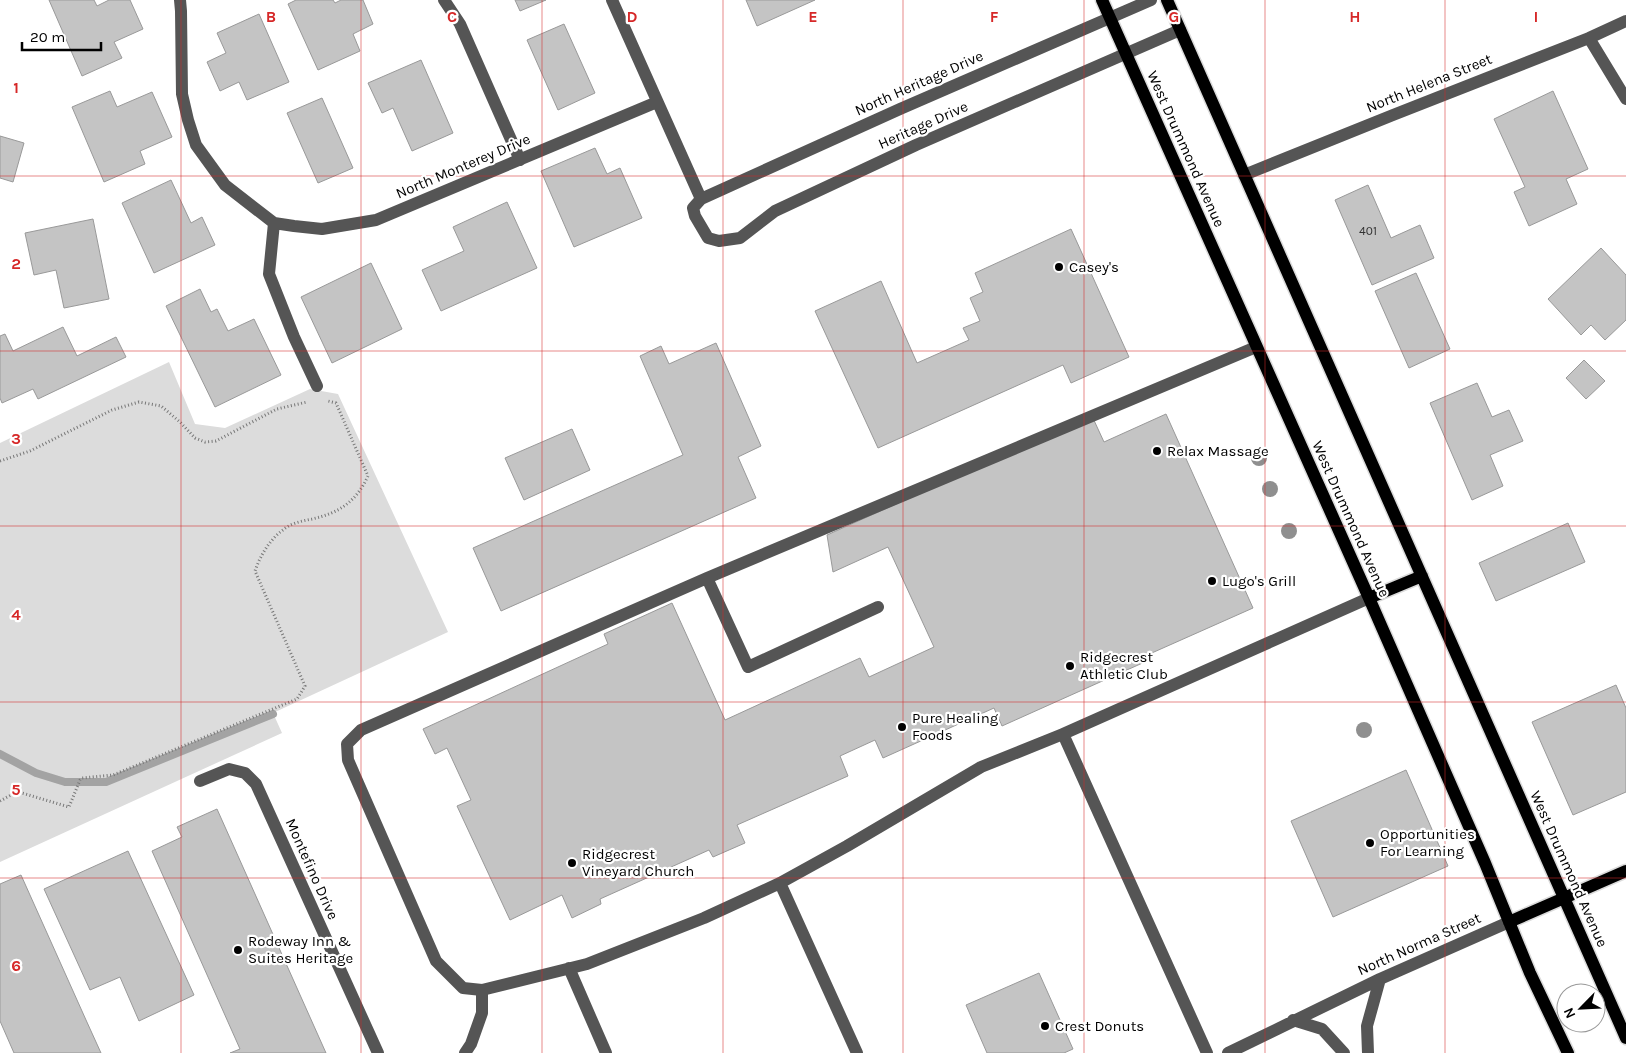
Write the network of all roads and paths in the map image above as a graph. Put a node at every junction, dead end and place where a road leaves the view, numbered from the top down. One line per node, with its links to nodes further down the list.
1 (180, 0): 17 (street)
2 (444, 0): 14 (street)
3 (612, 0): 13 (street)
4 (1102, 0): 7 (main road, West Drummond Avenue)
5 (1151, 0): 7 (street, North Heritage Drive)
6 (1167, 0): 9 (main road, West Drummond Avenue)
7 (1110, 18): 11 (main road, West Drummond Avenue); 16 (street, North Heritage Drive)
8 (1626, 21): 10 (street, North Helena Street)
9 (1180, 30): 11 (street, Heritage Drive); 15 (main road, West Drummond Avenue)
10 (1589, 38): 12 (street); 15 (street, North Helena Street)
11 (1126, 53): 16 (street, Heritage Drive); 18 (main road, West Drummond Avenue)
12 (1626, 99)
13 (658, 102): 14 (street, North Monterey Drive); 16 (street)
14 (520, 160): 17 (street, North Monterey Drive)
15 (1244, 175): 23 (main road, West Drummond Avenue)
16 (701, 200)
17 (274, 223): 19 (street)
18 (1256, 347): 24 (street); 25 (main road, West Drummond Avenue)
19 (317, 386)
20 (313, 400): 22 (path)
21 (325, 401): 29 (path)
22 (0, 461)
23 (1422, 576): 25 (main road); 32 (main road, West Drummond Avenue)
24 (707, 578): 26 (street); 36 (street)
25 (1369, 598): 27 (street); 33 (main road, West Drummond Avenue)
26 (878, 607)
27 (1063, 734): 31 (street); 43 (street)
28 (200, 781): 39 (street, Montefino Drive)
29 (0, 801)
30 (1626, 871): 32 (main road, North Norma Street)
31 (780, 883): 34 (street); 42 (street)
32 (1564, 897): 33 (main road, North Norma Street); 38 (main road, West Drummond Avenue)
33 (1508, 922): 35 (street, North Norma Street); 47 (main road, West Drummond Avenue)
34 (569, 968): 36 (street); 41 (street)
35 (1380, 979): 37 (street, North Norma Street); 46 (street)
36 (482, 990): 40 (street)
37 (1293, 1020): 44 (street, North Norma Street); 45 (street)
38 (1626, 1038)
39 (378, 1053)
40 (464, 1053)
41 (606, 1053)
42 (857, 1053)
43 (1207, 1053)
44 (1228, 1053)
45 (1344, 1053)
46 (1368, 1053)
47 (1568, 1053)

